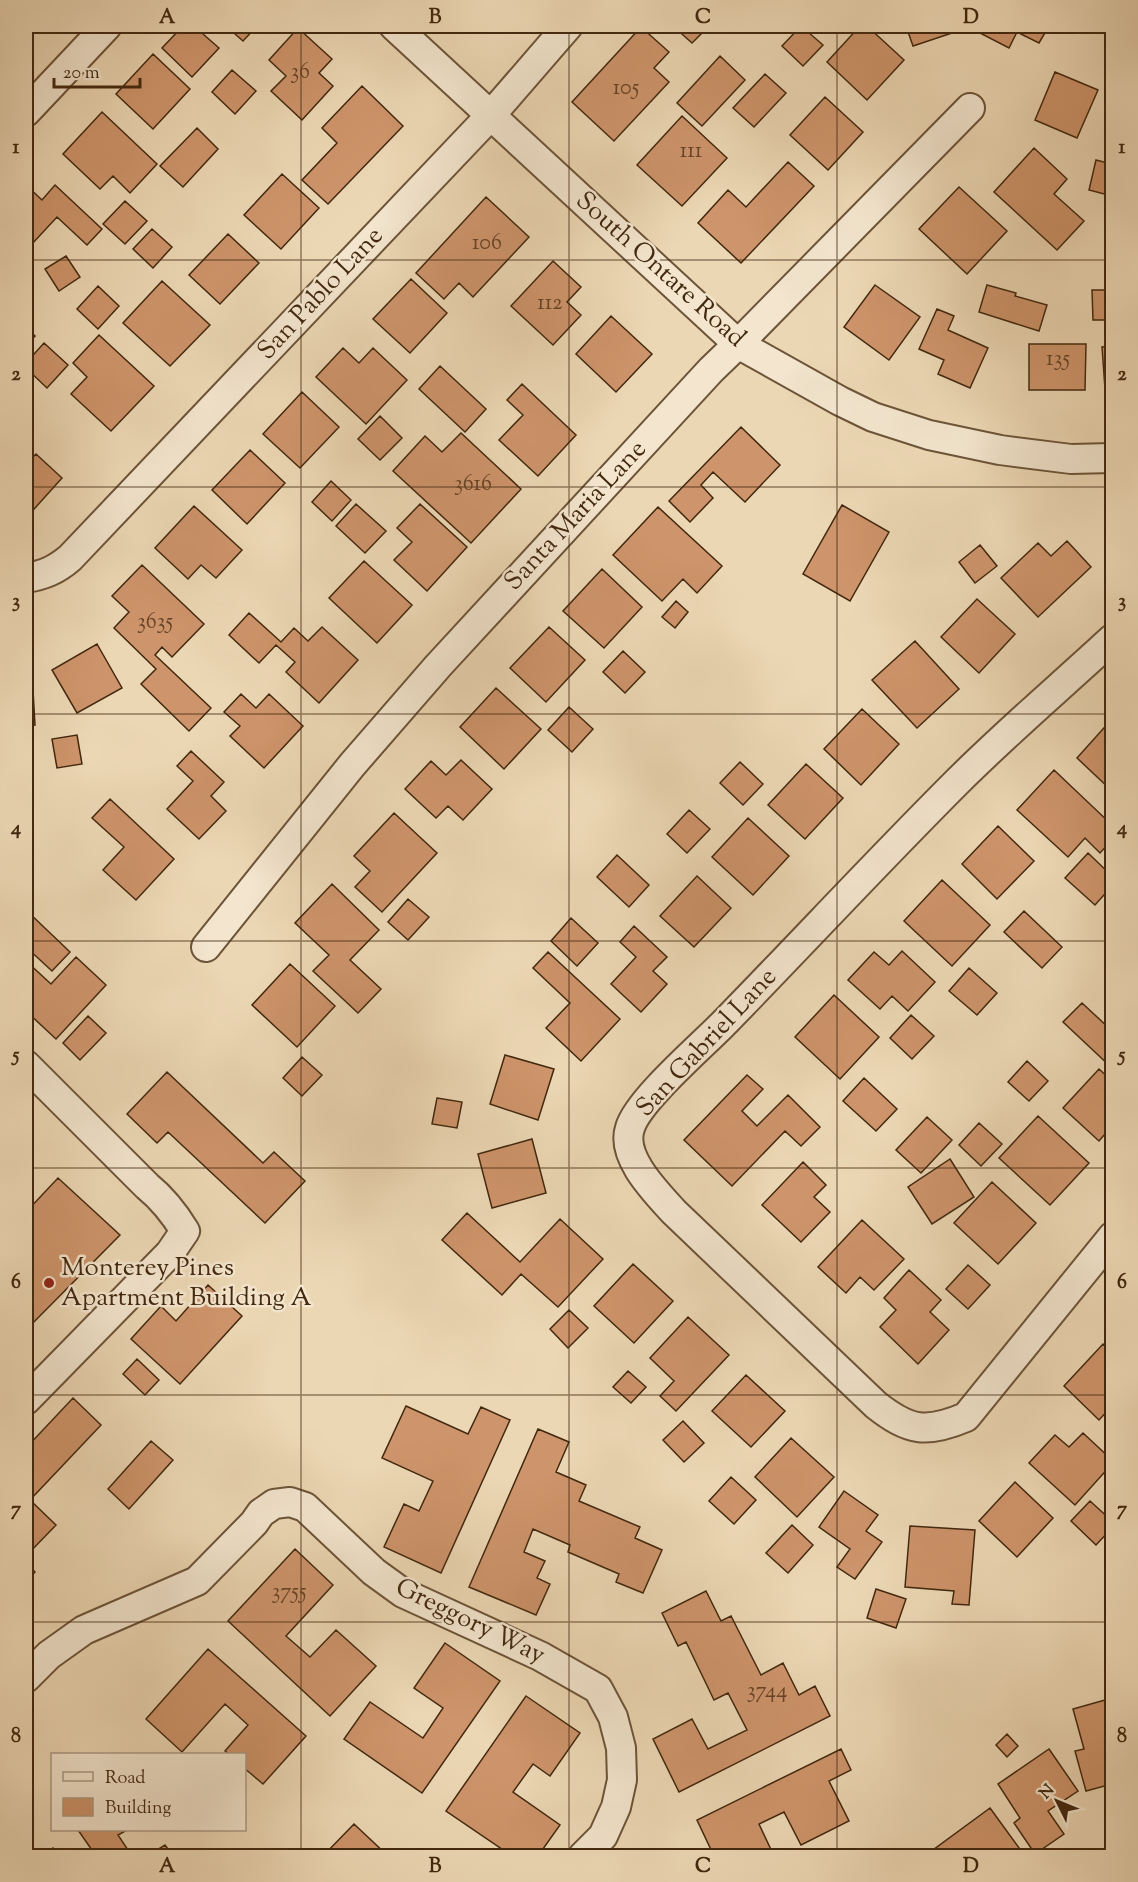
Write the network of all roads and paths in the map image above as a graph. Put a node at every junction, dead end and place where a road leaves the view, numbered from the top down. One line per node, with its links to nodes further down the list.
1 (107, 26): 5 (street)
2 (394, 26): 6 (street, South Ontare Road)
3 (568, 26): 6 (street, San Pablo Lane)
4 (970, 108): 7 (street, Santa Maria Lane)
5 (26, 112)
6 (491, 115): 7 (street, South Ontare Road); 9 (street, San Pablo Lane)
7 (738, 344): 8 (street, South Ontare Road); 11 (street, Santa Maria Lane)
8 (1113, 458)
9 (26, 578)
10 (1113, 639): 13 (street, San Gabriel Lane)
11 (207, 947)
12 (26, 1065): 14 (street)
13 (1113, 1238)
14 (26, 1400)
15 (26, 1678): 16 (street, Greggory Way)
16 (583, 1857)

